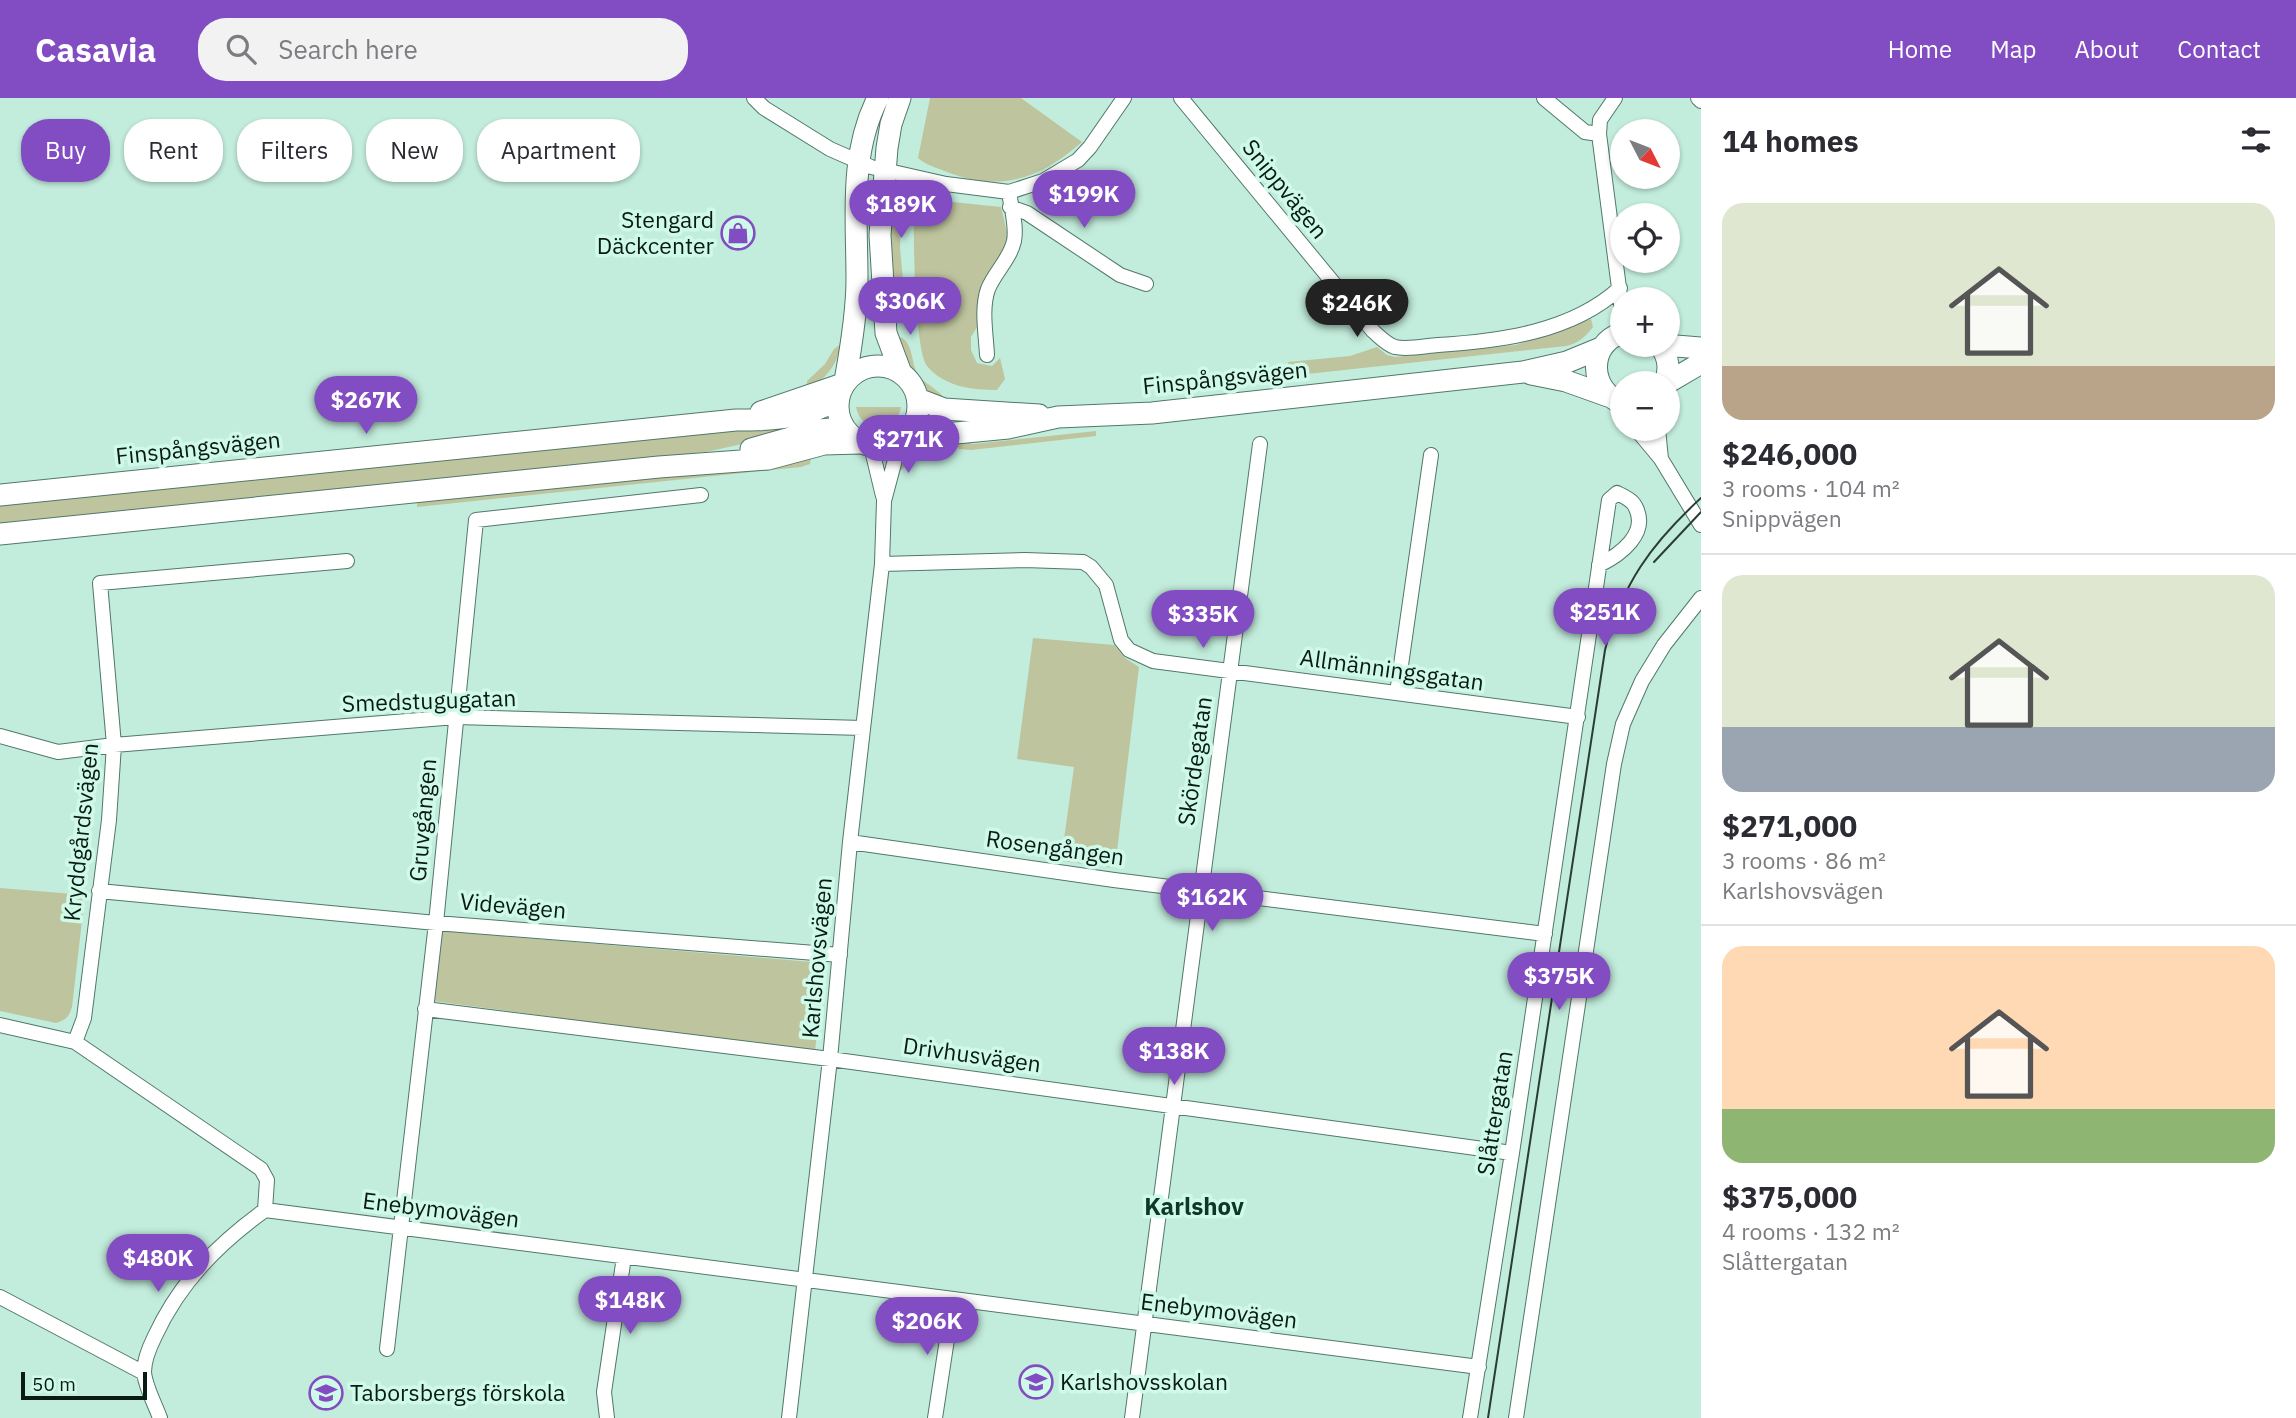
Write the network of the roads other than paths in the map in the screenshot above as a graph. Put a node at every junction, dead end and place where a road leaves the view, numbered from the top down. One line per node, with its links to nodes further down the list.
1 (754, 98): 9 (street)
2 (878, 98): 9 (main road)
3 (900, 98): 10 (main road)
4 (1124, 98): 11 (street)
5 (1181, 98): 15 (street, Snippvägen)
6 (1544, 98): 8 (street)
7 (1615, 98): 8 (street)
8 (1599, 134): 14 (street)
9 (858, 162): 10 (street); 25 (main road)
10 (884, 171): 11 (street); 23 (main road)
11 (1009, 192): 12 (street)
12 (1010, 207): 13 (street); 20 (street)
13 (1146, 284)
14 (1620, 287)
15 (1610, 297)
16 (1610, 340): 18 (main road, Finspångsvägen)
17 (1680, 346): 19 (main road)
18 (1601, 348): 22 (main road, Finspångsvägen); 26 (main road)
19 (1701, 348)
20 (987, 355)
21 (1701, 363): 24 (main road)
22 (1522, 372): 28 (main road, Finspångsvägen); 29 (main road, Finspångsvägen)
23 (901, 373): 25 (main road, Finspångsvägen); 27 (main road)
24 (1680, 375)
25 (847, 383): 30 (main road); 39 (main road, Finspångsvägen)
26 (1610, 395)
27 (918, 399): 29 (main road, Finspångsvägen); 31 (main road)
28 (1610, 399)
29 (1058, 417): 31 (main road, Finspångsvägen)
30 (844, 428): 35 (main road); 38 (main road, Finspångsvägen)
31 (902, 440): 35 (main road, Finspångsvägen); 41 (street, Karlshovsvägen)
32 (1646, 441): 37 (street)
33 (1659, 441): 37 (street)
34 (1260, 444): 48 (street, Skördegatan)
35 (866, 445): 38 (main road, Finspångsvägen); 41 (street, Karlshovsvägen)
36 (1431, 455): 49 (street)
37 (1661, 459): 42 (street)
38 (684, 464): 43 (main road, Finspångsvägen)
39 (0, 495)
40 (701, 495): 50 (street, Gruvgången)
41 (884, 501): 45 (street, Karlshovsvägen)
42 (1701, 525)
43 (0, 534)
44 (347, 561): 54 (street, Kryddgårdsvägen)
45 (882, 564): 48 (street, Allmänningsgatan); 52 (street, Karlshovsvägen)
46 (1599, 565): 46 (street, Slåttergatan); 51 (street, Slåttergatan)
47 (1701, 598): 83 (street)
48 (1230, 671): 49 (street, Allmänningsgatan); 56 (street, Skördegatan)
49 (1397, 694): 51 (street, Allmänningsgatan)
50 (456, 717): 52 (street, Smedstugugatan); 54 (street, Smedstugugatan); 58 (street, Gruvgången)
51 (1578, 717): 59 (street, Slåttergatan)
52 (863, 728): 55 (street, Karlshovsvägen)
53 (0, 736): 54 (street, Smedstugugatan)
54 (114, 745): 57 (street, Kryddgårdsvägen)
55 (850, 842): 56 (street, Rosengången); 60 (street, Karlshovsvägen)
56 (1200, 890): 59 (street, Rosengången); 65 (street, Skördegatan)
57 (99, 891): 58 (street, Videvägen); 63 (street, Kryddgårdsvägen)
58 (436, 923): 60 (street, Videvägen); 61 (street, Gruvgången)
59 (1545, 934): 66 (street, Slåttergatan)
60 (840, 955): 64 (street, Karlshovsvägen)
61 (425, 1009): 64 (street, Drivhusvägen); 68 (street, Gruvgången)
62 (0, 1025): 63 (street)
63 (75, 1042): 67 (street)
64 (830, 1059): 65 (street, Drivhusvägen); 70 (street, Karlshovsvägen)
65 (1172, 1105): 66 (street, Drivhusvägen); 73 (street, Skördegatan)
66 (1512, 1153): 75 (street, Slåttergatan)
67 (265, 1210): 68 (street, Enebymovägen); 76 (street)
68 (402, 1228): 69 (street, Enebymovägen); 74 (street, Gruvgången)
69 (624, 1257): 70 (street, Enebymovägen); 78 (street)
70 (803, 1278): 72 (street, Enebymovägen); 79 (street, Karlshovsvägen)
71 (0, 1297): 76 (street)
72 (953, 1300): 73 (street, Enebymovägen); 80 (street)
73 (1143, 1325): 75 (street, Enebymovägen); 81 (street, Skördegatan)
74 (387, 1349)
75 (1479, 1367): 82 (street, Slåttergatan)
76 (144, 1373): 77 (street)
77 (160, 1418)
78 (607, 1418)
79 (789, 1418)
80 (935, 1418)
81 (1132, 1418)
82 (1470, 1418)
83 (1516, 1418)

